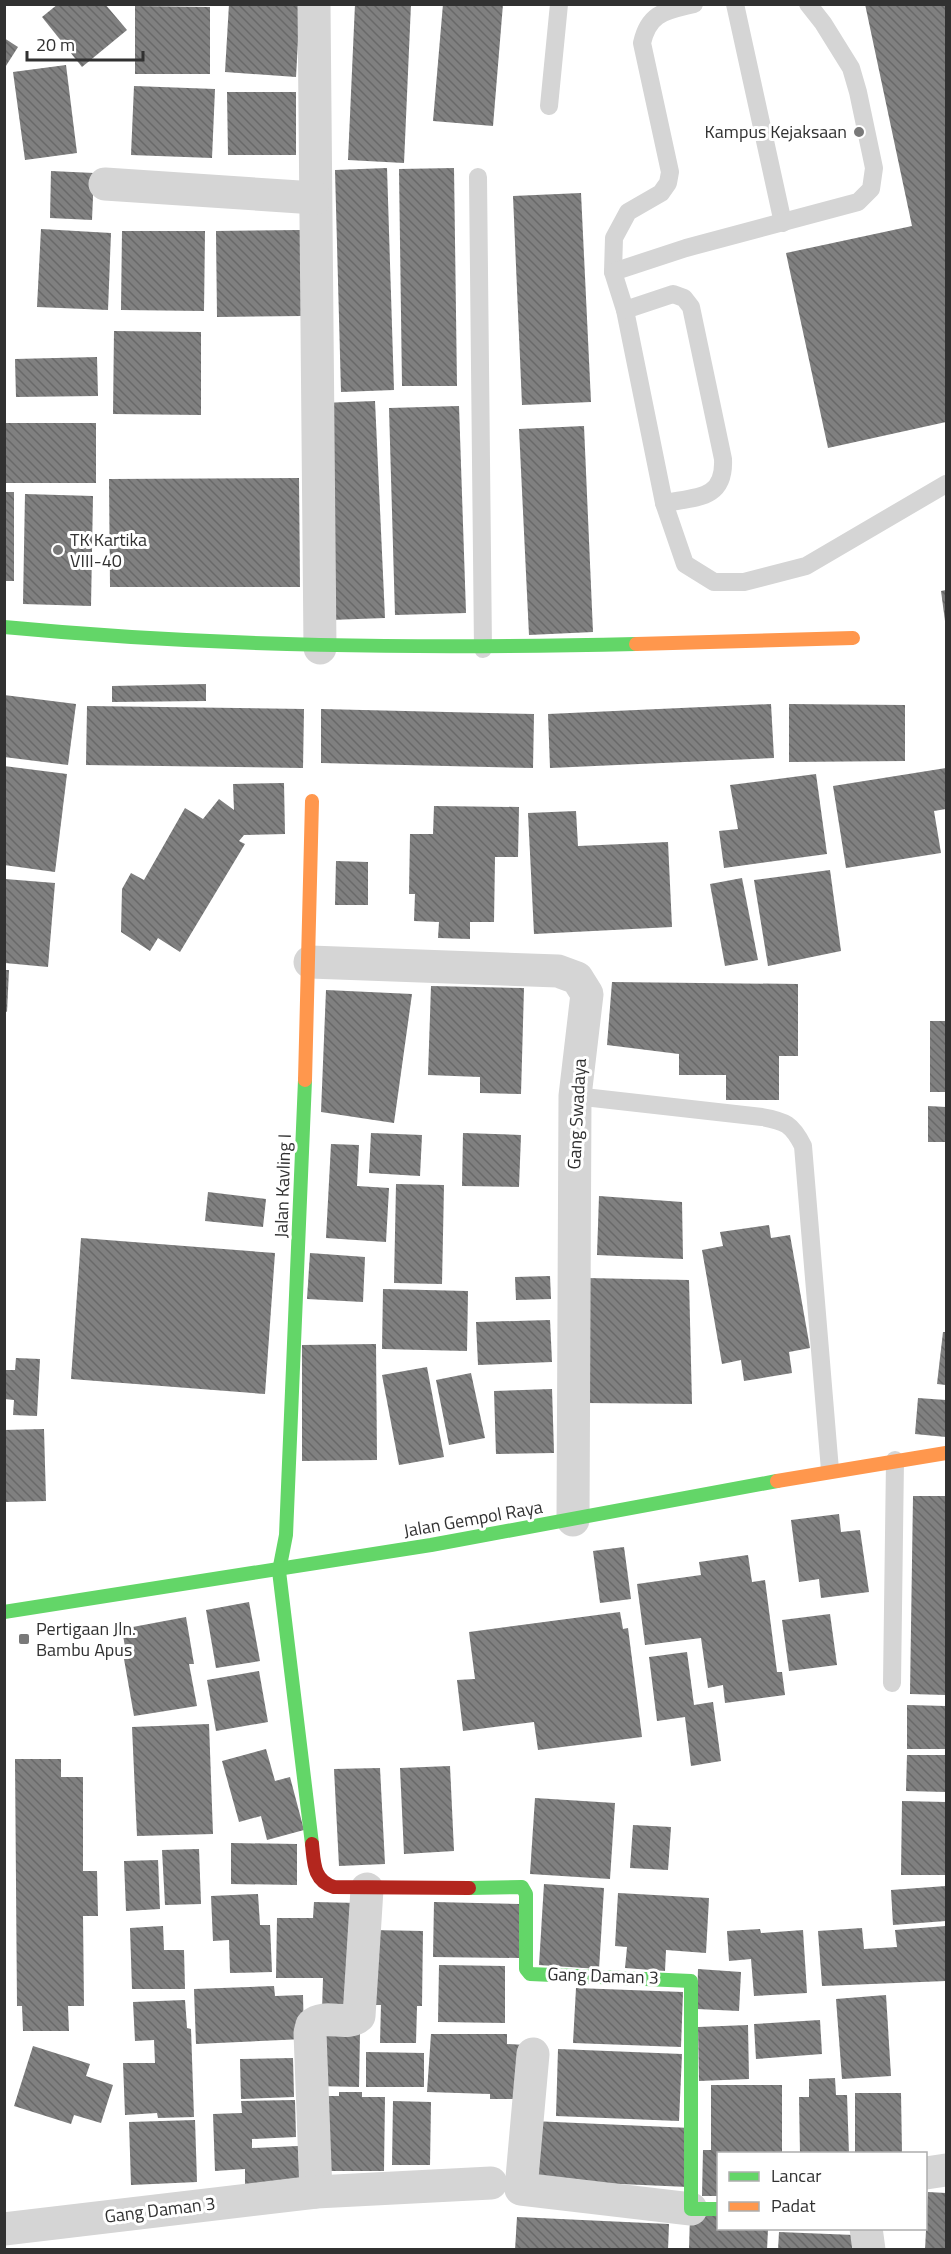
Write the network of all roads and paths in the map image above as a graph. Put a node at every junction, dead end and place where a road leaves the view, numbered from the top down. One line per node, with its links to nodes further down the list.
1 (314, 4): 9 (street)
2 (559, 4): 6 (lane)
3 (694, 4): 11 (lane)
4 (735, 4): 10 (lane)
5 (808, 4): 10 (lane)
6 (549, 106)
7 (478, 177): 18 (lane)
8 (105, 184): 9 (street)
9 (315, 198): 17 (street)
10 (783, 223): 11 (lane)
11 (613, 272): 12 (lane)
12 (625, 310): 14 (lane); 14 (lane)
13 (946, 484): 14 (lane)
14 (664, 503)
15 (4, 627): 17 (street)
16 (854, 638): 18 (street)
17 (320, 648): 18 (street)
18 (483, 649)
19 (312, 801): 20 (street, Jalan Kavling I)
20 (310, 962): 21 (street, Gang Swadaya); 26 (street, Jalan Kavling I)
21 (575, 1096): 24 (lane); 25 (street, Gang Swadaya)
22 (946, 1453): 23 (street, Jalan Gempol Raya)
23 (895, 1460): 24 (street, Jalan Gempol Raya); 28 (lane)
24 (830, 1470): 25 (street, Jalan Gempol Raya)
25 (573, 1520): 26 (street, Jalan Gempol Raya)
26 (279, 1571): 27 (street, Jalan Gempol Raya); 29 (street, Gang Daman 3)
27 (4, 1612)
28 (892, 1683)
29 (367, 1889): 34 (street); 35 (street, Gang Daman 3)
30 (533, 2054): 33 (street)
31 (946, 2170): 32 (street)
32 (927, 2173)
33 (506, 2186): 34 (street, Gang Daman 3); 35 (street, Gang Daman 3)
34 (316, 2192): 36 (street, Gang Daman 3)
35 (705, 2209)
36 (4, 2229)
37 (866, 2230): 38 (street)
38 (868, 2250)

